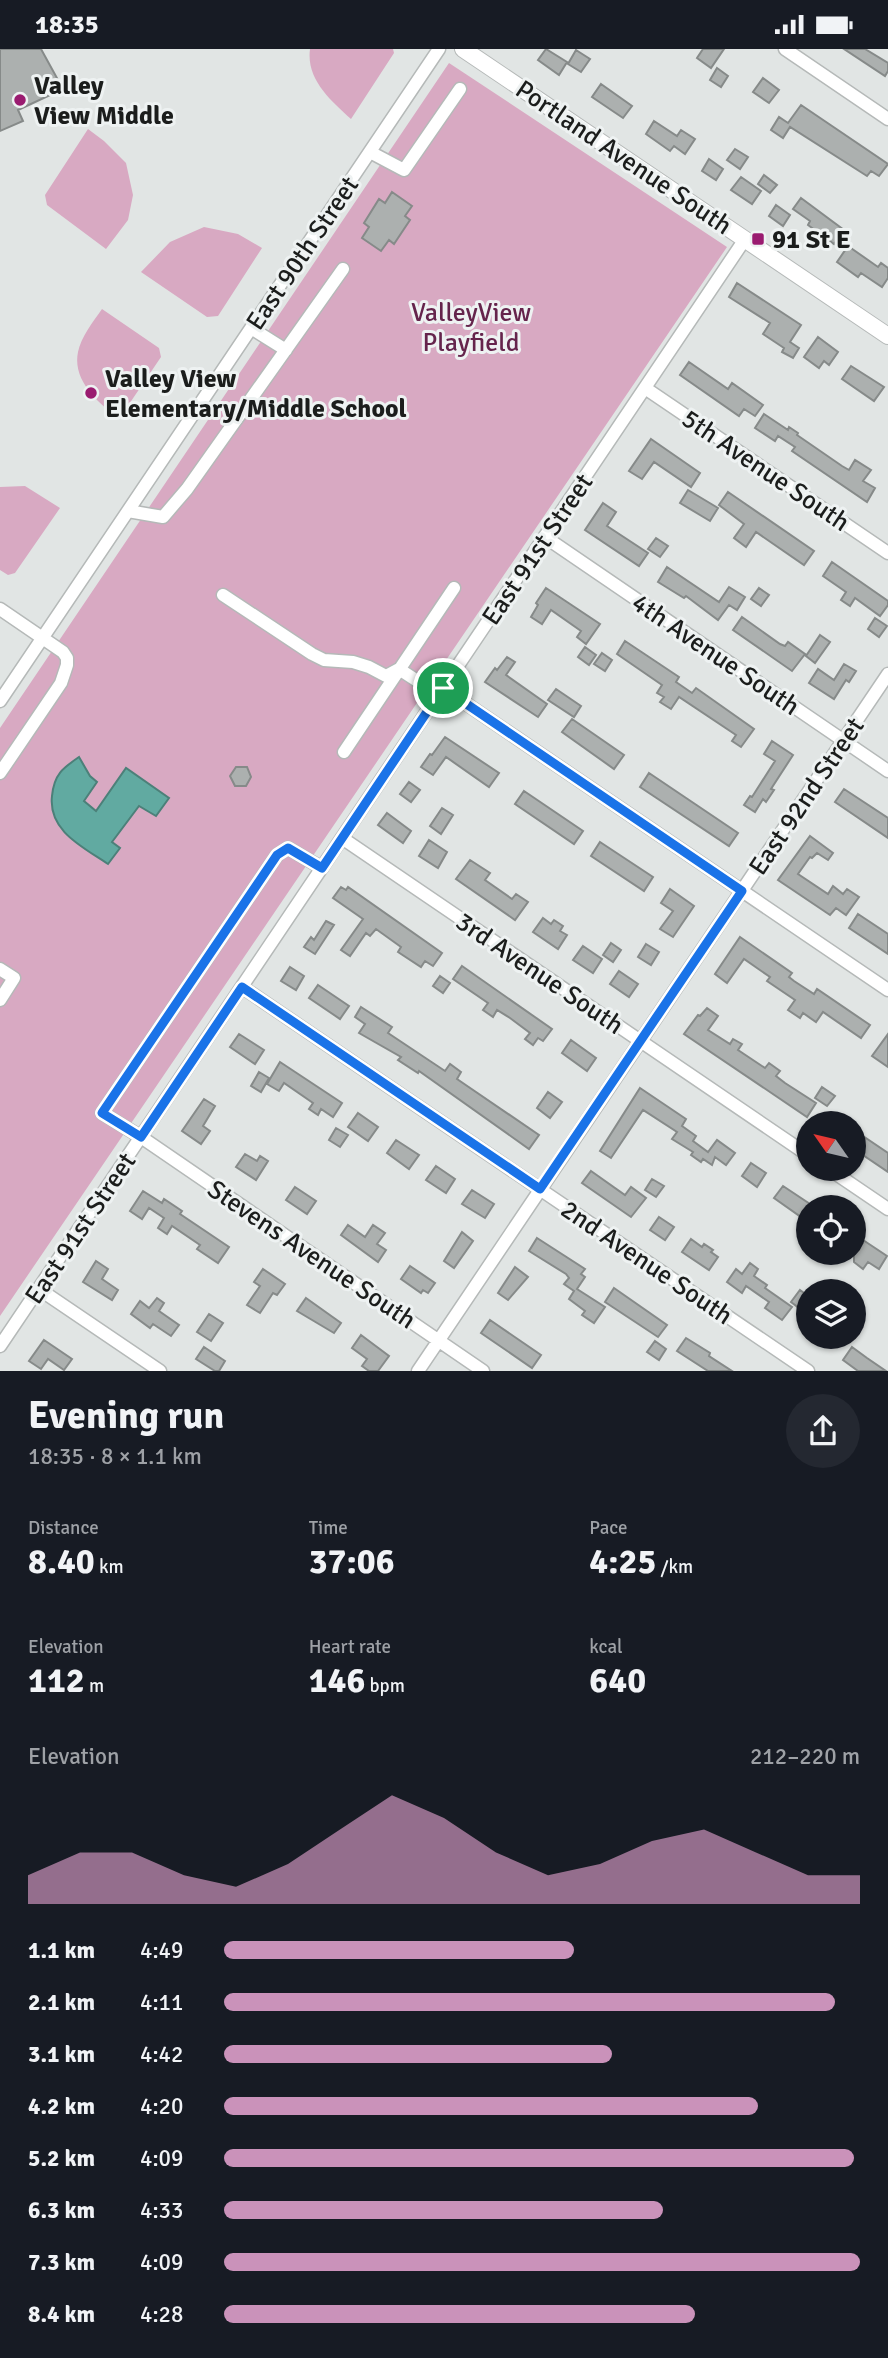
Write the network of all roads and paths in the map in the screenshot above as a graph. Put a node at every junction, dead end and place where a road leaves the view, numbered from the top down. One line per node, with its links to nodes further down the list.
1 (439, 49): 6 (street, East 90th Street)
2 (463, 49): 7 (main road, Portland Avenue South)
3 (785, 49): 5 (street)
4 (460, 89): 6 (street)
5 (888, 119)
6 (370, 152): 9 (street, East 90th Street)
7 (745, 239): 10 (main road, Portland Avenue South); 12 (street, East 91st Street)
8 (343, 269): 11 (street)
9 (251, 328): 11 (street); 13 (street, East 90th Street)
10 (888, 336)
11 (286, 350): 13 (street)
12 (645, 387): 14 (street, East 91st Street); 15 (street, 5th Avenue South)
13 (128, 511): 19 (street, East 90th Street)
14 (545, 537): 22 (street, East 91st Street); 24 (street, 4th Avenue South)
15 (888, 553)
16 (453, 588): 20 (street)
17 (223, 594): 20 (street)
18 (0, 609): 19 (street)
19 (43, 638): 23 (street, East 90th Street); 27 (street)
20 (399, 669): 22 (street); 25 (street)
21 (888, 674): 24 (street, East 92nd Street)
22 (440, 692): 28 (street, East 91st Street); 30 (street)
23 (0, 701)
24 (843, 741): 26 (street, 4th Avenue South); 30 (street, East 92nd Street)
25 (344, 752)
26 (888, 771)
27 (0, 773)
28 (342, 838): 29 (street, East 91st Street); 35 (street, 3rd Avenue South)
29 (322, 868): 32 (street, East 91st Street); 36 (street, Stevens Avenue South)
30 (742, 891): 33 (street); 35 (street, East 92nd Street)
31 (0, 968): 34 (street)
32 (242, 987): 36 (street, East 91st Street); 39 (street, 2nd Avenue South)
33 (888, 990)
34 (0, 1000)
35 (640, 1041): 37 (street, 3rd Avenue South); 39 (street, East 92nd Street)
36 (141, 1137): 41 (street, East 91st Street); 42 (street, Stevens Avenue South)
37 (796, 1147)
38 (847, 1181): 40 (street)
39 (540, 1189): 42 (street, East 92nd Street); 47 (street, 2nd Avenue South)
40 (888, 1209)
41 (39, 1289): 43 (street, East 91st Street); 44 (street)
42 (438, 1341): 45 (street, East 92nd Street); 46 (street, Stevens Avenue South)
43 (0, 1346)
44 (160, 1371)
45 (418, 1371)
46 (483, 1371)
47 (808, 1371)

